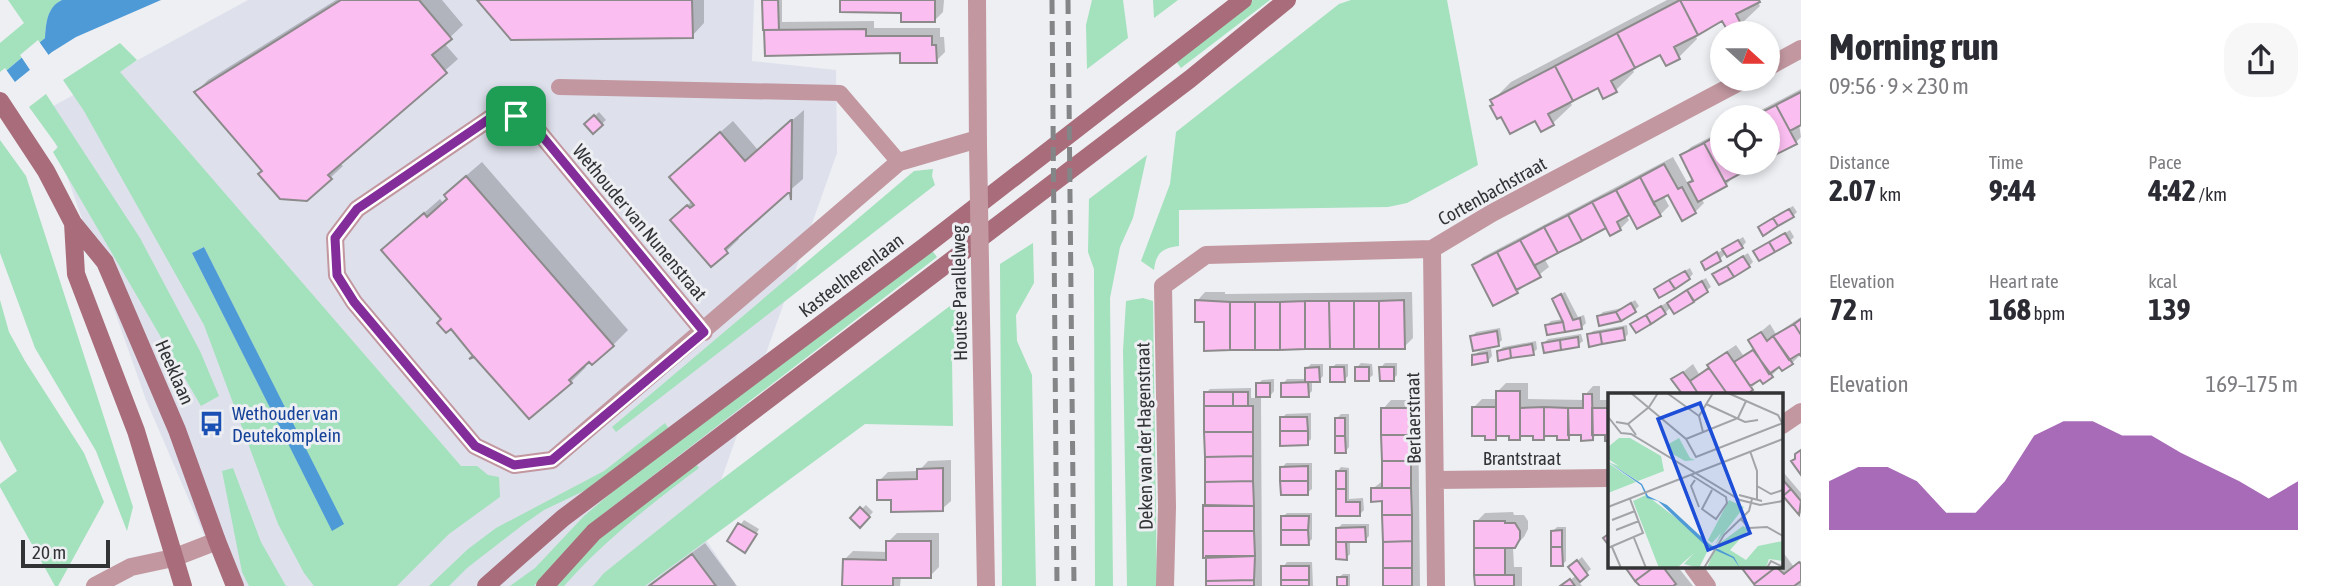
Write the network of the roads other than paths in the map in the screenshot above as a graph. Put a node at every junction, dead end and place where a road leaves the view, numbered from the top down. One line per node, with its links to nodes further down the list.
1 (977, 0): 9 (street, Houtse Parallelweg)
2 (1243, 0): 25 (main road, Kasteelherenlaan)
3 (1287, 0): 26 (main road)
4 (1801, 50): 5 (street)
5 (1780, 61)
6 (559, 87): 10 (lane)
7 (1722, 91): 12 (street, Cortenbachstraat)
8 (0, 101): 11 (main road, Heeklaan)
9 (978, 143): 10 (street, Wethouder van Nunenstraat); 27 (street, Houtse Parallelweg, bridge)
10 (900, 162): 14 (street, Wethouder van Nunenstraat)
11 (73, 223): 19 (main road, Heeklaan); 20 (main road, Heeklaan)
12 (1432, 249): 13 (street, Cortenbachstraat); 18 (street, Berlaerstraat)
13 (1163, 286): 28 (street, Deken van der Hagenstraat)
14 (704, 332): 14 (street, Wethouder van Nunenstraat)
15 (1801, 412): 16 (street)
16 (1784, 424)
17 (1608, 478): 18 (street, Brantstraat)
18 (1435, 480): 29 (street, Berlaerstraat)
19 (217, 541): 20 (street); 24 (main road, Heeklaan)
20 (173, 558): 22 (street); 23 (main road, Heeklaan)
21 (1694, 568): 30 (street)
22 (95, 586)
23 (183, 586)
24 (235, 586)
25 (486, 586)
26 (545, 586)
27 (985, 586)
28 (1165, 586)
29 (1436, 586)
30 (1707, 586)

